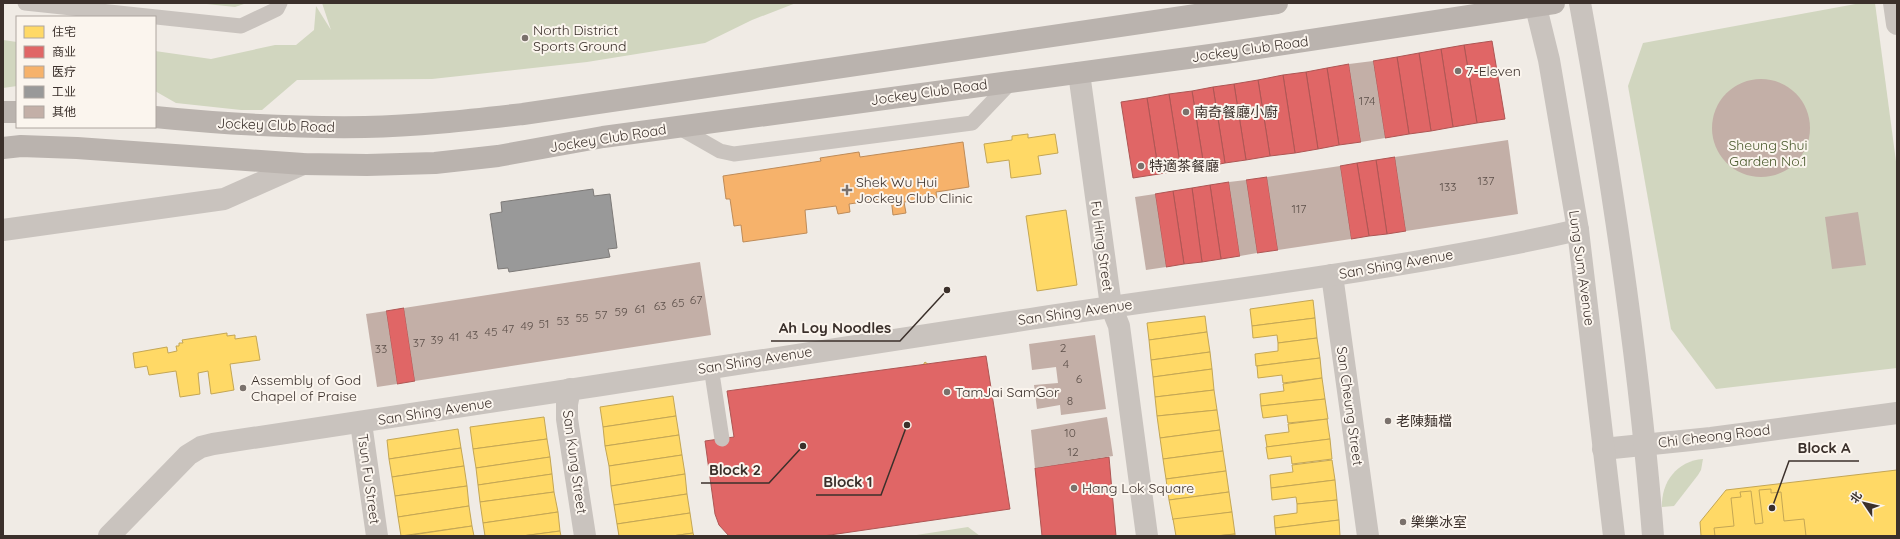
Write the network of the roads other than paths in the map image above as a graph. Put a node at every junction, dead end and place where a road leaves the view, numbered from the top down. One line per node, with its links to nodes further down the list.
1 (25, 3): 7 (lane)
2 (280, 3): 8 (lane)
3 (1277, 3): 14 (main road, Jockey Club Road)
4 (1580, 3): 27 (street)
5 (1894, 3): 9 (street)
6 (1541, 4): 10 (main road, Jockey Club Road); 19 (street, Lung Sum Avenue)
7 (147, 16)
8 (156, 17)
9 (1897, 24)
10 (1079, 73): 11 (main road, Jockey Club Road); 21 (street, Fu Hing Street)
11 (1012, 81): 15 (main road, Jockey Club Road); 15 (lane)
12 (3, 112): 13 (main road)
13 (16, 112)
14 (156, 117)
15 (678, 127): 17 (main road, Jockey Club Road)
16 (3, 148): 17 (main road, Jockey Club Road)
17 (303, 164): 18 (street, Jockey Club Road)
18 (3, 230)
19 (1578, 230): 20 (street, San Shing Avenue); 28 (street, Lung Sum Avenue)
20 (1332, 275): 21 (street, San Shing Avenue); 33 (street, San Cheung Street)
21 (1111, 306): 22 (street, San Shing Avenue); 32 (street, Fu Hing Street)
22 (711, 367): 23 (street, San Shing Avenue); 26 (lane)
23 (570, 389): 25 (street, San Shing Avenue); 31 (street, San Kung Street)
24 (1897, 413): 27 (street, Chi Cheong Road)
25 (362, 423): 29 (street, San Shing Avenue); 30 (street, Tsun Fu Street)
26 (722, 439)
27 (1646, 444): 28 (street, Chi Cheong Road); 35 (street)
28 (1603, 449): 34 (street, Lung Sum Avenue)
29 (109, 536)
30 (377, 536)
31 (585, 536)
32 (1147, 536)
33 (1368, 536)
34 (1614, 536)
35 (1653, 536)

